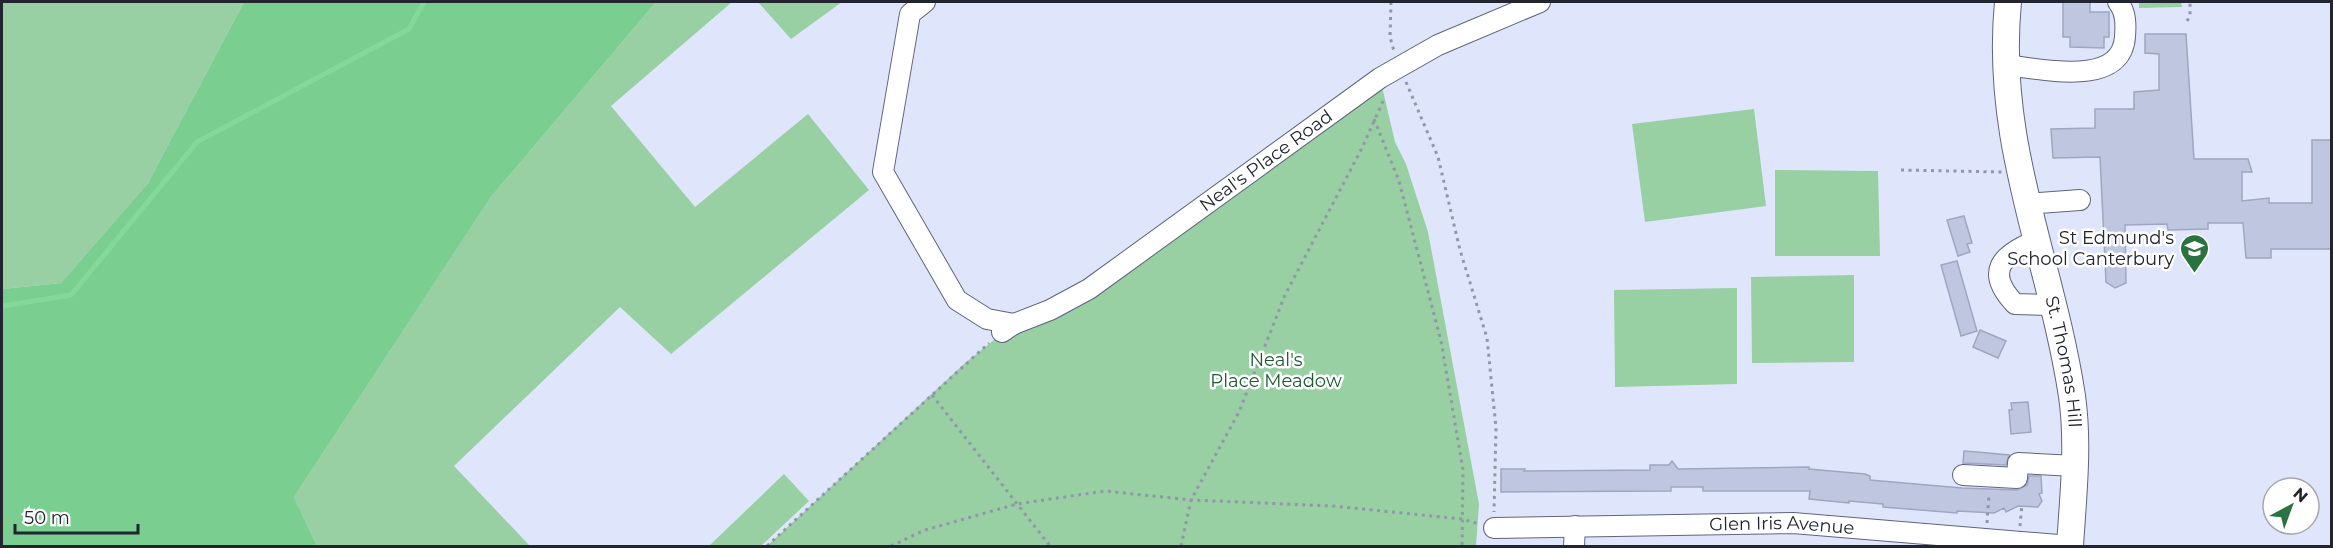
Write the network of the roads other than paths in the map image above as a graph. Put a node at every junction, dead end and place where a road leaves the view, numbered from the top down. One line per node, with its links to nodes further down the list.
1 (926, 2): 2 (street, Neal's Place Road)
2 (1540, 2)
3 (2008, 2): 5 (main road, St. Thomas Hill)
4 (2118, 2): 5 (street)
5 (2004, 65): 7 (main road, St. Thomas Hill)
6 (2080, 200): 7 (street)
7 (2026, 204): 8 (main road, St. Thomas Hill)
8 (2035, 241): 9 (main road, St. Thomas Hill); 9 (street)
9 (2052, 305): 10 (main road, St. Thomas Hill)
10 (2074, 466): 11 (street); 15 (main road, St. Thomas Hill)
11 (1963, 475)
12 (1575, 526): 13 (street, Glen Iris Avenue); 14 (street); 15 (street, Glen Iris Avenue)
13 (1494, 528)
14 (1574, 546)
15 (2070, 546)

